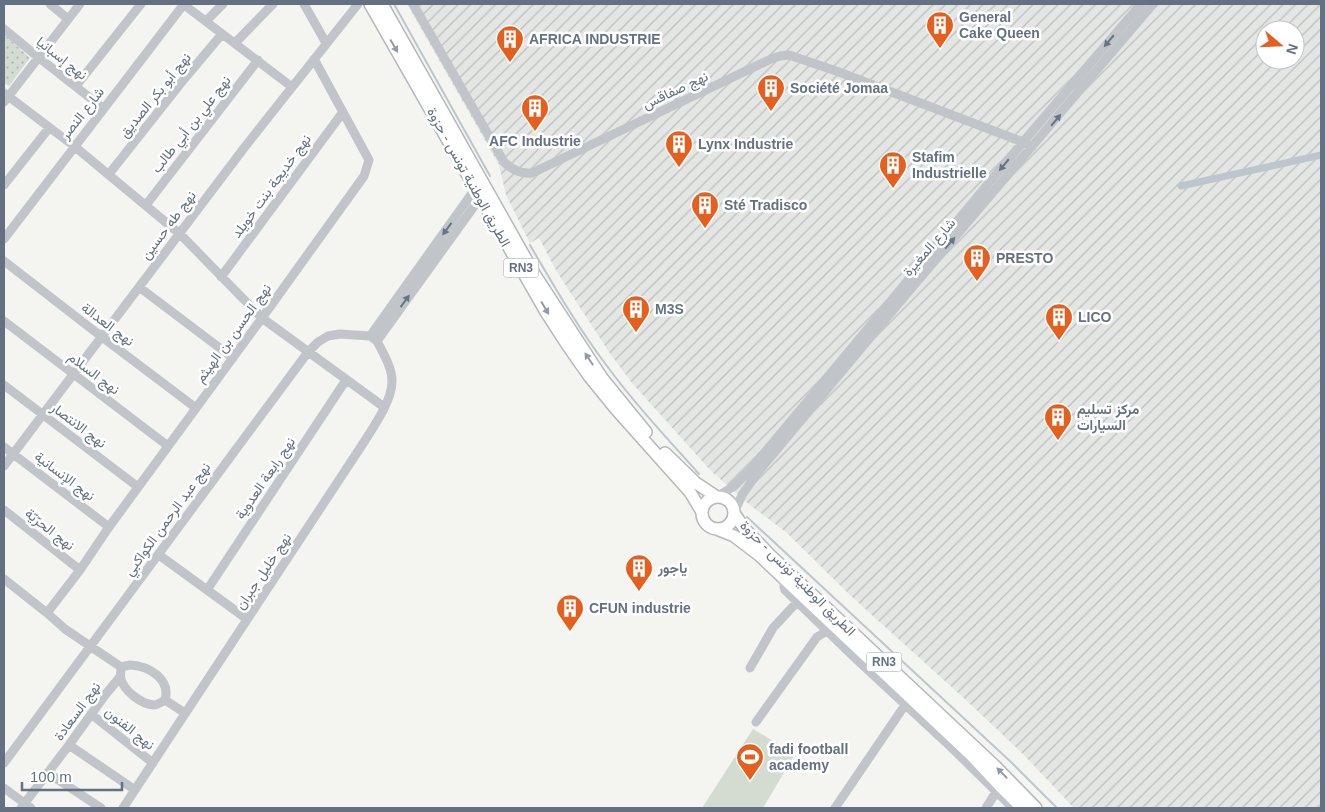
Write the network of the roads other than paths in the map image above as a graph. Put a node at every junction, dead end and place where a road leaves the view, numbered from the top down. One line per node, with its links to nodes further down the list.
1 (50, 4): 14 (street)
2 (80, 4): 14 (street)
3 (142, 4): 23 (street)
4 (183, 4): 15 (street); 26 (street, شارع النصر)
5 (223, 4): 15 (street)
6 (273, 4): 18 (street)
7 (304, 4): 19 (street)
8 (358, 4): 19 (street, نهج طه حسين)
9 (370, 4): 34 (main road, الطريق الوطنية تونس - حزوة / RN3, one-way to 34)
10 (382, 4): 58 (main road, الطريق الوطنية تونس - حزوة / RN3, one-way to 10)
11 (413, 4): 29 (street, نهج صفاقس)
12 (1141, 4): 29 (street, شارع المغيرة, one-way to 29)
13 (1153, 4): 31 (street, شارع المغيرة, one-way to 13)
14 (68, 19): 20 (street)
15 (206, 21): 17 (street)
16 (4, 29): 20 (street, نهج إسبانيا)
17 (222, 34): 18 (street); 32 (street, نهج أبو بكر الصديق)
18 (235, 43): 22 (street)
19 (326, 43): 21 (street, نهج طه حسين)
20 (38, 58): 23 (street, نهج إسبانيا); 25 (street)
21 (314, 59): 24 (street, نهج طه حسين); 27 (street, نهج الحسن بن الهيثم)
22 (258, 60): 24 (street); 35 (street, نهج علي بن أبي طالب)
23 (76, 86): 26 (street, نهج إسبانيا)
24 (292, 87): 36 (street, نهج طه حسين)
25 (5, 97): 28 (street)
26 (103, 108): 30 (street, شارع النصر)
27 (343, 112): 39 (street, نهج خديجة بنت خويلد); 41 (street, نهج الحسن بن الهيثم)
28 (49, 128): 30 (street); 33 (street)
29 (1023, 142): 31 (street, نهج صفاقس); 58 (street, شارع المغيرة, one-way to 58)
30 (74, 146): 32 (street); 37 (street, شارع النصر)
31 (1032, 147): 61 (street, شارع المغيرة, one-way to 31)
32 (109, 174): 35 (street)
33 (4, 185)
34 (478, 193): 44 (street); 60 (main road, الطريق الوطنية تونس - حزوة / RN3, one-way to 60)
35 (146, 205): 36 (street)
36 (180, 234): 39 (street); 40 (street, نهج طه حسين)
37 (4, 239)
38 (4, 261): 43 (street, نهج العدالة)
39 (221, 277): 41 (street)
40 (139, 287): 43 (street, نهج طه حسين); 46 (street)
41 (262, 318): 45 (street); 46 (street, نهج الحسن بن الهيثم)
42 (4, 321): 47 (street, نهج السلام)
43 (102, 337): 47 (street, نهج طه حسين); 51 (street, نهج العدالة)
44 (373, 339): 45 (street, نهج عبد الرحمن الكواكبي); 50 (street, نهج خليل جبران)
45 (308, 352): 48 (street); 64 (street, نهج عبد الرحمن الكواكبي)
46 (233, 358): 51 (street, نهج الحسن بن الهيثم)
47 (73, 375): 52 (street, نهج طه حسين); 53 (street, نهج السلام)
48 (346, 380): 50 (street); 68 (street, نهج رابعة العدوية)
49 (4, 385): 52 (street, نهج الانتصار)
50 (384, 407): 71 (street, نهج خليل جبران)
51 (196, 408): 53 (street, نهج الحسن بن الهيثم)
52 (43, 415): 55 (street, نهج طه حسين); 57 (street, نهج الانتصار)
53 (168, 446): 57 (street, نهج الحسن بن الهيثم)
54 (4, 447): 55 (street, نهج الإنسانية)
55 (13, 454): 56 (street, نهج طه حسين); 62 (street, نهج الإنسانية)
56 (4, 466)
57 (138, 487): 62 (street, نهج الحسن بن الهيثم)
58 (717, 497): 60 (main road); 61 (main road, RN3)
59 (4, 510): 65 (street, نهج الحرّيّة)
60 (702, 512): 63 (main road, RN3)
61 (734, 513): 63 (main road); 96 (main road, الطريق الوطنية تونس - حزوة / RN3, one-way to 61)
62 (109, 527): 65 (street, نهج الحسن بن الهيثم)
63 (719, 530): 67 (main road, الطريق الوطنية تونس - حزوة / RN3)
64 (159, 555): 68 (street); 73 (street, نهج عبد الرحمن الكواكبي)
65 (80, 570): 70 (street, نهج الحسن بن الهيثم)
66 (4, 579): 70 (street)
67 (784, 579): 69 (street); 87 (main road, الطريق الوطنية تونس - حزوة / RN3)
68 (207, 590): 71 (street)
69 (797, 602): 72 (street); 75 (street)
70 (47, 613): 73 (street)
71 (247, 619): 79 (street, نهج خليل جبران)
72 (827, 631): 78 (street); 81 (street)
73 (90, 645): 74 (street); 83 (street, نهج عبد الرحمن الكواكبي)
74 (121, 667): 76 (street); 77 (street)
75 (750, 668)
76 (120, 678): 77 (street); 80 (street, نهج السعادة)
77 (164, 700): 79 (street)
78 (905, 705): 87 (street); 92 (street)
79 (185, 713): 84 (street, نهج خليل جبران)
80 (91, 714): 82 (street, نهج السعادة); 84 (street, نهج الفنون)
81 (756, 722)
82 (69, 745): 85 (street, نهج السعادة); 88 (street)
83 (4, 763)
84 (153, 763): 88 (street, نهج خليل جبران)
85 (48, 773): 89 (street, نهج السعادة); 90 (street)
86 (4, 788): 89 (street)
87 (998, 789): 93 (street); 94 (street); 95 (main road, الطريق الوطنية تونس - حزوة / RN3)
88 (134, 790): 91 (street, نهج خليل جبران)
89 (26, 807)
90 (101, 808)
91 (123, 808)
92 (835, 808)
93 (986, 808)
94 (1012, 808)
95 (1022, 808)
96 (1036, 808)

